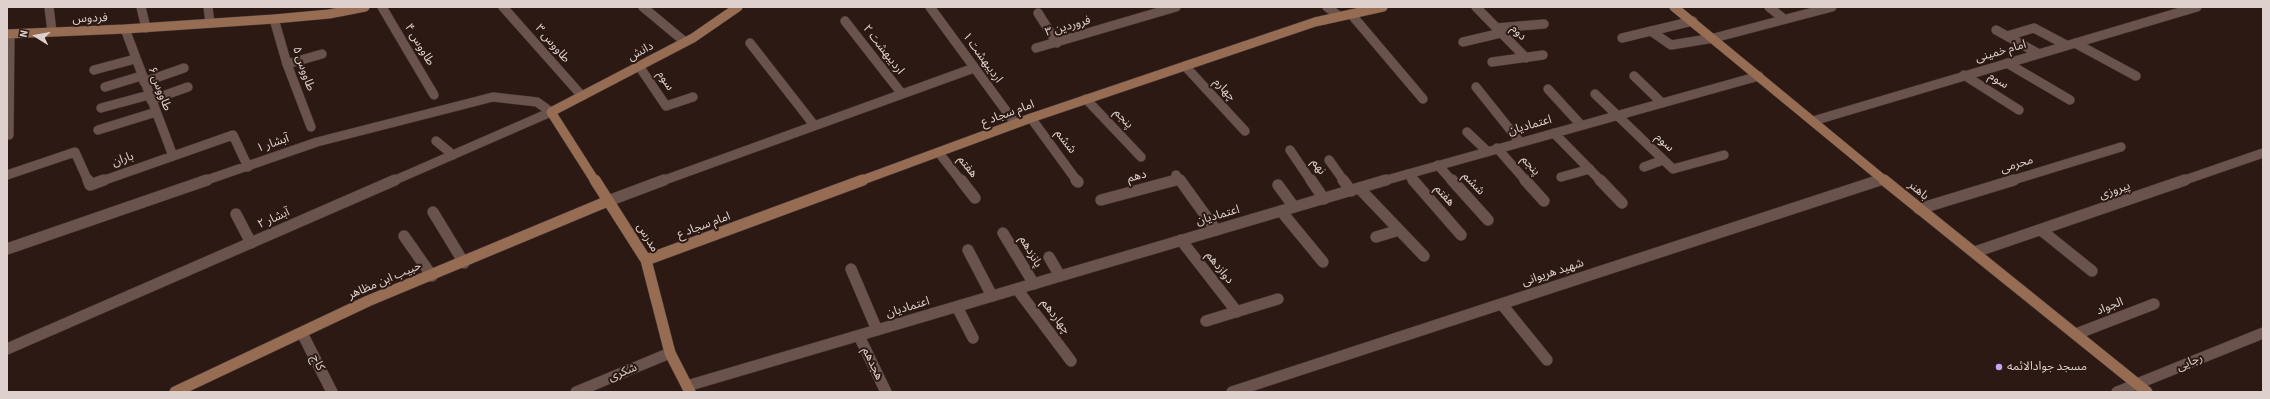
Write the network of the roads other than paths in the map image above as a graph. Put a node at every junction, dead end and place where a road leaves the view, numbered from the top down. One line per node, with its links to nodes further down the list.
1 (49, 7): 33 (street)
2 (141, 7): 28 (street)
3 (208, 7): 26 (street)
4 (365, 7): 18 (street, فردوس)
5 (382, 7): 69 (street, طاووس ۴)
6 (503, 7): 70 (street, طاووس ۳)
7 (643, 7): 38 (street)
8 (738, 7): 38 (street, دانش)
9 (930, 7): 56 (street, اردیبهشت ۱)
10 (1176, 7): 40 (street, فروردین ۳)
11 (1327, 7): 21 (street)
12 (1383, 7): 20 (street, امام سجاد ع)
13 (1476, 7): 30 (street, دوم)
14 (1674, 7): 25 (street, باهنر)
15 (1769, 7): 23 (street)
16 (1832, 7): 23 (street)
17 (2197, 7): 41 (street, امام خمینی)
18 (328, 11): 22 (street, فردوس)
19 (1038, 12): 40 (street)
20 (1351, 14): 21 (street, امام سجاد ع); 74 (street)
21 (1339, 16): 54 (street, امام سجاد ع)
22 (274, 19): 26 (street, فردوس); 52 (street, طاووس ۵)
23 (1784, 19): 37 (street)
24 (845, 21): 67 (street, اردیبهشت ۲)
25 (1693, 21): 32 (street); 37 (street, باهنر)
26 (210, 23): 28 (street, فردوس)
27 (1544, 24): 30 (street)
28 (146, 28): 29 (street, فردوس)
29 (125, 29): 33 (street, فردوس); 49 (street, طاووس ۶)
30 (1498, 30): 39 (street); 48 (street, دوم)
31 (1996, 30): 35 (street)
32 (1651, 31): 36 (street); 37 (street)
33 (52, 32): 34 (street, فردوس)
34 (9, 34): 92 (street)
35 (2007, 36): 43 (street); 46 (street)
36 (1622, 38)
37 (1714, 38): 60 (street, باهنر)
38 (685, 42): 53 (street, دانش)
39 (1463, 42)
40 (1057, 43): 44 (street, فروردین ۳)
41 (2075, 43): 43 (street, امام خمینی); 61 (street)
42 (750, 44): 85 (street)
43 (2066, 45): 46 (street, امام خمینی)
44 (1036, 48)
45 (322, 54): 52 (street)
46 (2039, 54): 51 (street, امام خمینی)
47 (1543, 55): 48 (street)
48 (1526, 58): 50 (street)
49 (135, 59): 57 (street); 62 (street, طاووس ۶)
50 (1492, 62)
51 (2007, 63): 58 (street, امام خمینی); 75 (street)
52 (287, 64): 87 (street, طاووس ۵)
53 (640, 66): 70 (street, دانش); 72 (street, سوم)
54 (1185, 66): 73 (street, امام سجاد ع); 89 (street, چهارم)
55 (184, 68): 62 (street)
56 (974, 68): 67 (street); 84 (street, اردیبهشت ۱)
57 (94, 70)
58 (1964, 75): 78 (street, سوم); 83 (street, امام خمینی)
59 (1634, 76): 76 (street)
60 (1759, 76): 76 (street, اعتمادیان); 83 (street, باهنر)
61 (2136, 76)
62 (142, 79): 63 (street); 71 (street, طاووس ۶)
63 (105, 87)
64 (1476, 87): 94 (street)
65 (188, 88): 71 (street)
66 (1548, 89): 86 (street)
67 (902, 94): 85 (street)
68 (1595, 94): 81 (street, سوم)
69 (434, 95)
70 (582, 96): 80 (street, دانش)
71 (150, 97): 77 (street); 79 (street, طاووس ۶)
72 (693, 97)
73 (1086, 99): 82 (street, امام سجاد ع); 103 (street, پنجم)
74 (1423, 99)
75 (2070, 100)
76 (1662, 103): 81 (street, اعتمادیان)
77 (101, 108)
78 (2019, 110)
79 (156, 112): 88 (street); 102 (street, طاووس ۶)
80 (551, 112): 100 (street, آبشار ۲); 107 (street, آبشار ۱); 120 (street, مدرس)
81 (1616, 116): 86 (street, اعتمادیان); 105 (street, سوم)
82 (1031, 118): 84 (street, امام سجاد ع); 114 (street, ششم)
83 (1813, 121): 113 (street, باهنر)
84 (1015, 124): 98 (street, امام سجاد ع)
85 (814, 125): 120 (street)
86 (1581, 125): 91 (street, اعتمادیان)
87 (311, 127)
88 (98, 130)
89 (1245, 131)
90 (1467, 132): 97 (street, پنجم)
91 (1554, 133): 94 (street, اعتمادیان); 109 (street)
92 (9, 135)
93 (436, 141): 100 (street)
94 (1520, 142): 97 (street, اعتمادیان)
95 (2121, 147): 124 (street, محرمی)
96 (1290, 150): 118 (street, نهم)
97 (1492, 150): 106 (street, اعتمادیان); 121 (street, پنجم)
98 (939, 153): 117 (street, هفتم); 143 (street, امام سجاد ع)
99 (2263, 153): 131 (street, پیروزی)
100 (453, 155): 137 (street, آبشار ۲)
101 (1724, 155): 105 (street, سوم)
102 (173, 156): 107 (street, باران); 111 (street, باران)
103 (1142, 157)
104 (1329, 160): 116 (street)
105 (1663, 160): 108 (street)
106 (1438, 165): 110 (street, اعتمادیان); 128 (street, ششم)
107 (248, 167): 138 (street, آبشار ۱)
108 (1644, 167)
109 (1590, 169): 112 (street); 122 (street)
110 (1408, 174): 116 (street, اعتمادیان); 133 (street, هفتم)
111 (7, 175)
112 (1561, 177)
113 (1883, 178): 124 (street, باهنر); 175 (street, شهید هریوانی)
114 (1078, 182)
115 (1278, 186): 123 (street)
116 (1355, 189): 118 (street, اعتمادیان); 130 (street)
117 (975, 198)
118 (1324, 198): 123 (street, اعتمادیان)
119 (1101, 200): 129 (street, دهم)
120 (608, 201): 143 (street, مدرس); 145 (street, حبیب ابن مظاهر)
121 (1544, 201)
122 (1622, 203)
123 (1294, 207): 125 (street, اعتمادیان)
124 (1919, 209): 140 (street, باهنر)
125 (1281, 211): 129 (street, اعتمادیان); 144 (street)
126 (433, 212): 145 (street)
127 (236, 214): 137 (street)
128 (1488, 220)
129 (1216, 230): 136 (street, اعتمادیان)
130 (1398, 230): 135 (street); 141 (street)
131 (2040, 230): 140 (street, پیروزی); 147 (street)
132 (1003, 233): 150 (street, پانزدهم)
133 (1460, 235)
134 (404, 236): 148 (street)
135 (1376, 237)
136 (1181, 240): 149 (street, اعتمادیان); 157 (street, دوازدهم)
137 (251, 243): 165 (street, آبشار ۲)
138 (7, 249)
139 (968, 250): 152 (street)
140 (1974, 252): 162 (street, باهنر)
141 (1424, 256)
142 (1049, 257): 149 (street)
143 (646, 260): 166 (street, مدرس)
144 (1323, 262)
145 (464, 263): 148 (street, حبیب ابن مظاهر)
146 (851, 269): 159 (street)
147 (2092, 271)
148 (432, 276): 161 (street, حبیب ابن مظاهر)
149 (1060, 276): 150 (street, اعتمادیان)
150 (1034, 284): 151 (street, اعتمادیان)
151 (1017, 289): 152 (street, اعتمادیان); 168 (street, چهاردهم)
152 (992, 296): 155 (street, اعتمادیان)
153 (1278, 299): 157 (street)
154 (2154, 304): 162 (street, الجواد)
155 (957, 306): 159 (street, اعتمادیان); 164 (street)
156 (1504, 307): 167 (street)
157 (1237, 312): 158 (street)
158 (1206, 321)
159 (878, 330): 163 (street, اعتمادیان)
160 (2263, 333): 169 (street, رجایی)
161 (302, 334): 171 (street, حبیب ابن مظاهر); 172 (street, کاج)
162 (2076, 334): 169 (street, باهنر)
163 (859, 336): 170 (street, اعتمادیان); 174 (street, هجدهم)
164 (973, 338)
165 (7, 349)
166 (670, 353): 170 (street, مدرس); 173 (street, شکری)
167 (1547, 360)
168 (1071, 361)
169 (2142, 388): 176 (street, رجایی)
170 (688, 389)
171 (175, 392)
172 (332, 392)
173 (576, 392)
174 (886, 392)
175 (1232, 392)
176 (2117, 392)

